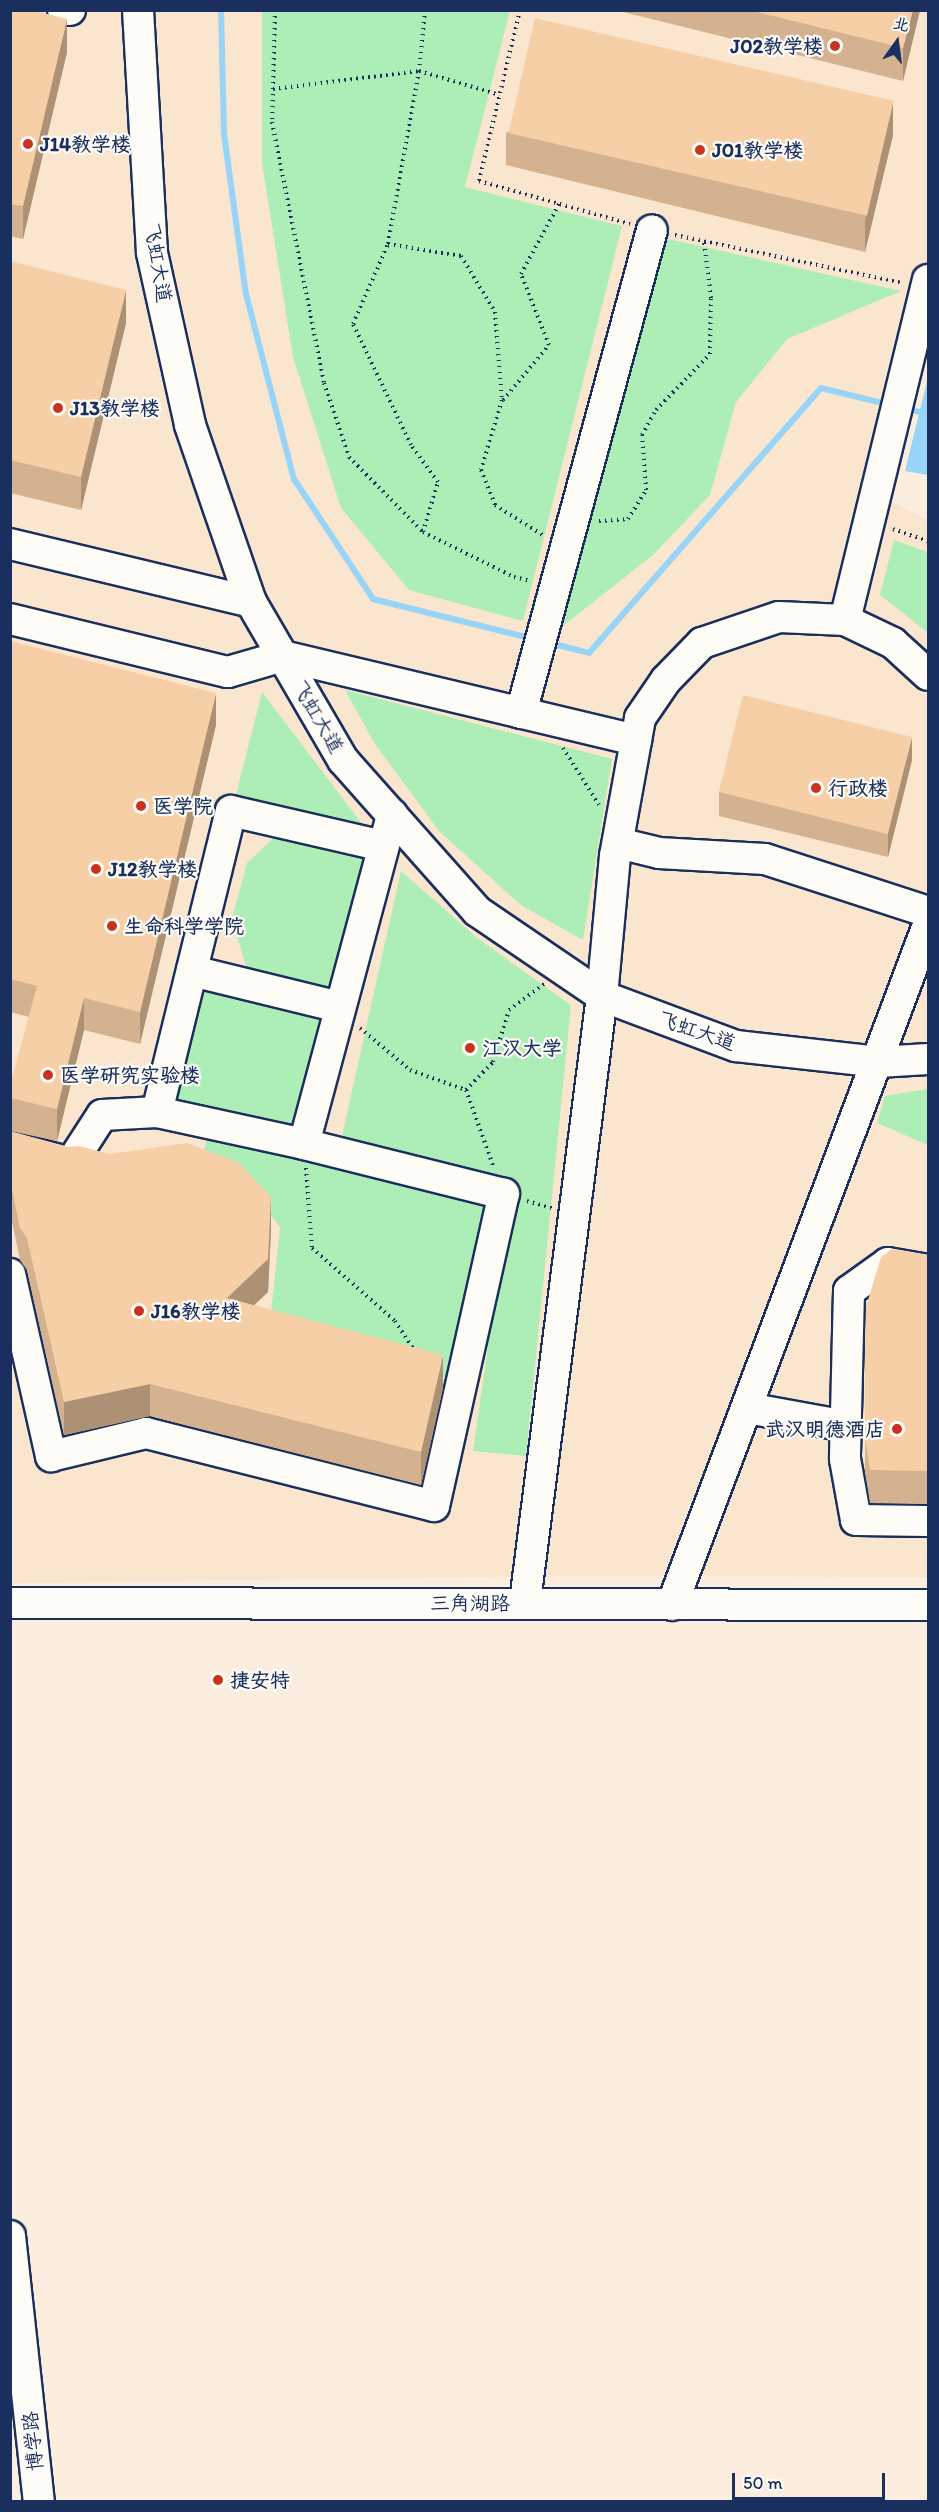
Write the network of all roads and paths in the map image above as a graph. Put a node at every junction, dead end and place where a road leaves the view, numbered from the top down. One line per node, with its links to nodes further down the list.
1 (63, 10): 2 (street)
2 (70, 10)
3 (138, 10): 23 (street, 飞虹大道)
4 (274, 10): 8 (path)
5 (425, 10): 7 (path)
6 (520, 10): 9 (path)
7 (419, 70): 8 (path); 9 (path); 13 (path)
8 (273, 89): 18 (path)
9 (500, 95): 10 (path)
10 (559, 204): 11 (path); 15 (path)
11 (652, 230): 12 (path); 16 (street)
12 (704, 241): 14 (path); 16 (path)
13 (388, 244): 15 (path); 18 (path)
14 (927, 284): 17 (street)
15 (502, 400): 21 (path)
16 (575, 514): 21 (street)
17 (869, 522): 19 (path); 25 (street)
18 (423, 532): 22 (path)
19 (928, 541)
20 (10, 544): 23 (street)
21 (566, 547): 22 (street)
22 (555, 587): 28 (street)
23 (251, 602): 26 (street, 飞虹大道)
24 (10, 619): 26 (street)
25 (845, 620): 27 (street); 29 (street)
26 (283, 656): 28 (street); 30 (street, 飞虹大道)
27 (928, 675)
28 (532, 715): 29 (street); 31 (path)
29 (636, 740): 31 (street)
30 (392, 815): 32 (street); 35 (street, 飞虹大道)
31 (618, 839): 33 (street); 37 (street)
32 (383, 846): 36 (street); 38 (street)
33 (928, 912)
34 (928, 925): 40 (street)
35 (555, 965): 37 (street, 飞虹大道); 38 (path)
36 (192, 971): 38 (street); 41 (street)
37 (602, 996): 40 (street, 飞虹大道); 50 (street)
38 (340, 1007): 42 (street)
39 (928, 1059): 40 (street, 飞虹大道)
40 (878, 1062): 47 (street)
41 (157, 1112): 42 (street); 43 (street)
42 (304, 1143): 45 (street); 46 (path)
43 (10, 1147)
44 (928, 1270): 48 (street)
45 (10, 1274)
46 (414, 1351)
47 (747, 1408): 48 (street); 52 (street)
48 (846, 1426): 49 (street)
49 (928, 1521)
50 (525, 1602): 51 (street, 三角湖路); 52 (street, 三角湖路)
51 (10, 1604)
52 (672, 1605): 53 (street, 三角湖路)
53 (928, 1605)
54 (10, 2236): 55 (street, 博学路)
55 (39, 2502)

